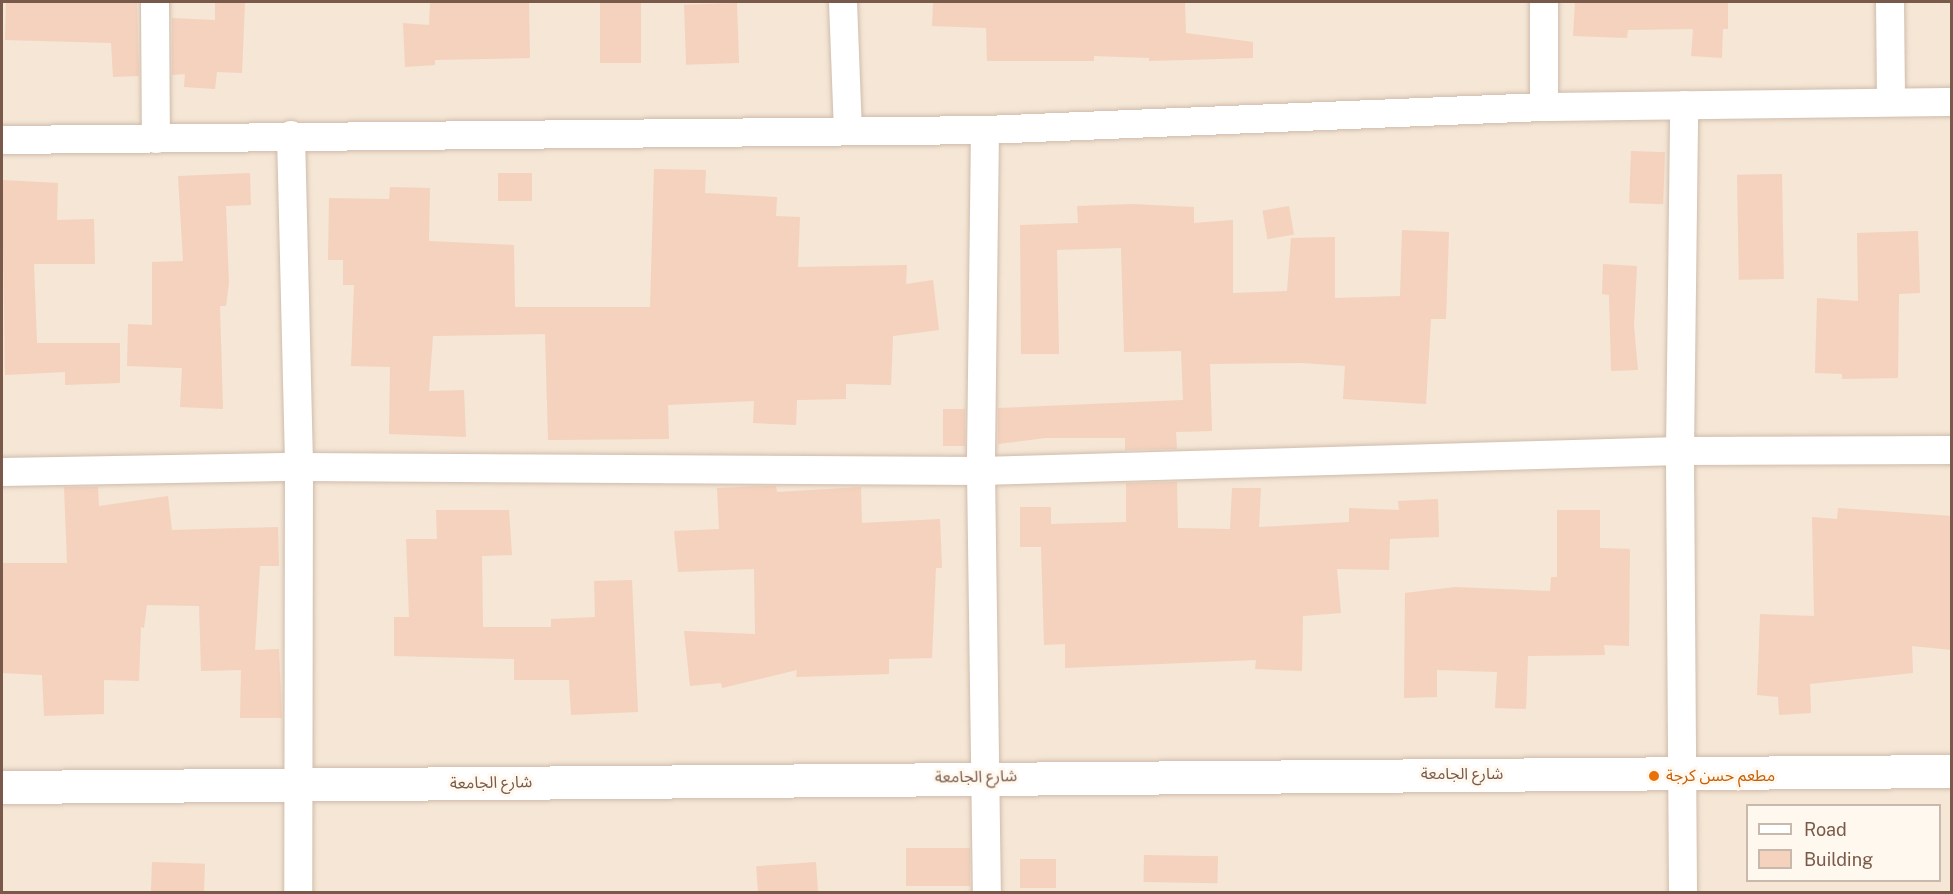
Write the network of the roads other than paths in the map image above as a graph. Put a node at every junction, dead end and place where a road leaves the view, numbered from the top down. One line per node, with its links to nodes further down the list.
1 (155, 2): 12 (street)
2 (843, 2): 9 (street)
3 (1544, 2): 8 (street)
4 (1890, 2): 5 (street)
5 (1891, 102): 6 (street); 7 (street)
6 (1952, 102)
7 (1684, 105): 8 (street); 15 (street)
8 (1544, 107): 10 (street)
9 (848, 130): 10 (street); 11 (street)
10 (986, 130): 17 (street)
11 (291, 135): 12 (street); 16 (street)
12 (156, 139): 13 (street)
13 (2, 140)
14 (1952, 450): 15 (street)
15 (1680, 451): 17 (street); 20 (street)
16 (298, 467): 17 (street); 18 (street); 22 (street)
17 (981, 471): 21 (street)
18 (2, 472)
19 (1952, 771): 20 (street, شارع الجامعة)
20 (1683, 772): 21 (street, شارع الجامعة); 26 (street)
21 (985, 777): 22 (street, شارع الجامعة); 25 (street)
22 (298, 786): 23 (street, شارع الجامعة); 24 (street)
23 (2, 787)
24 (298, 892)
25 (987, 892)
26 (1683, 892)

